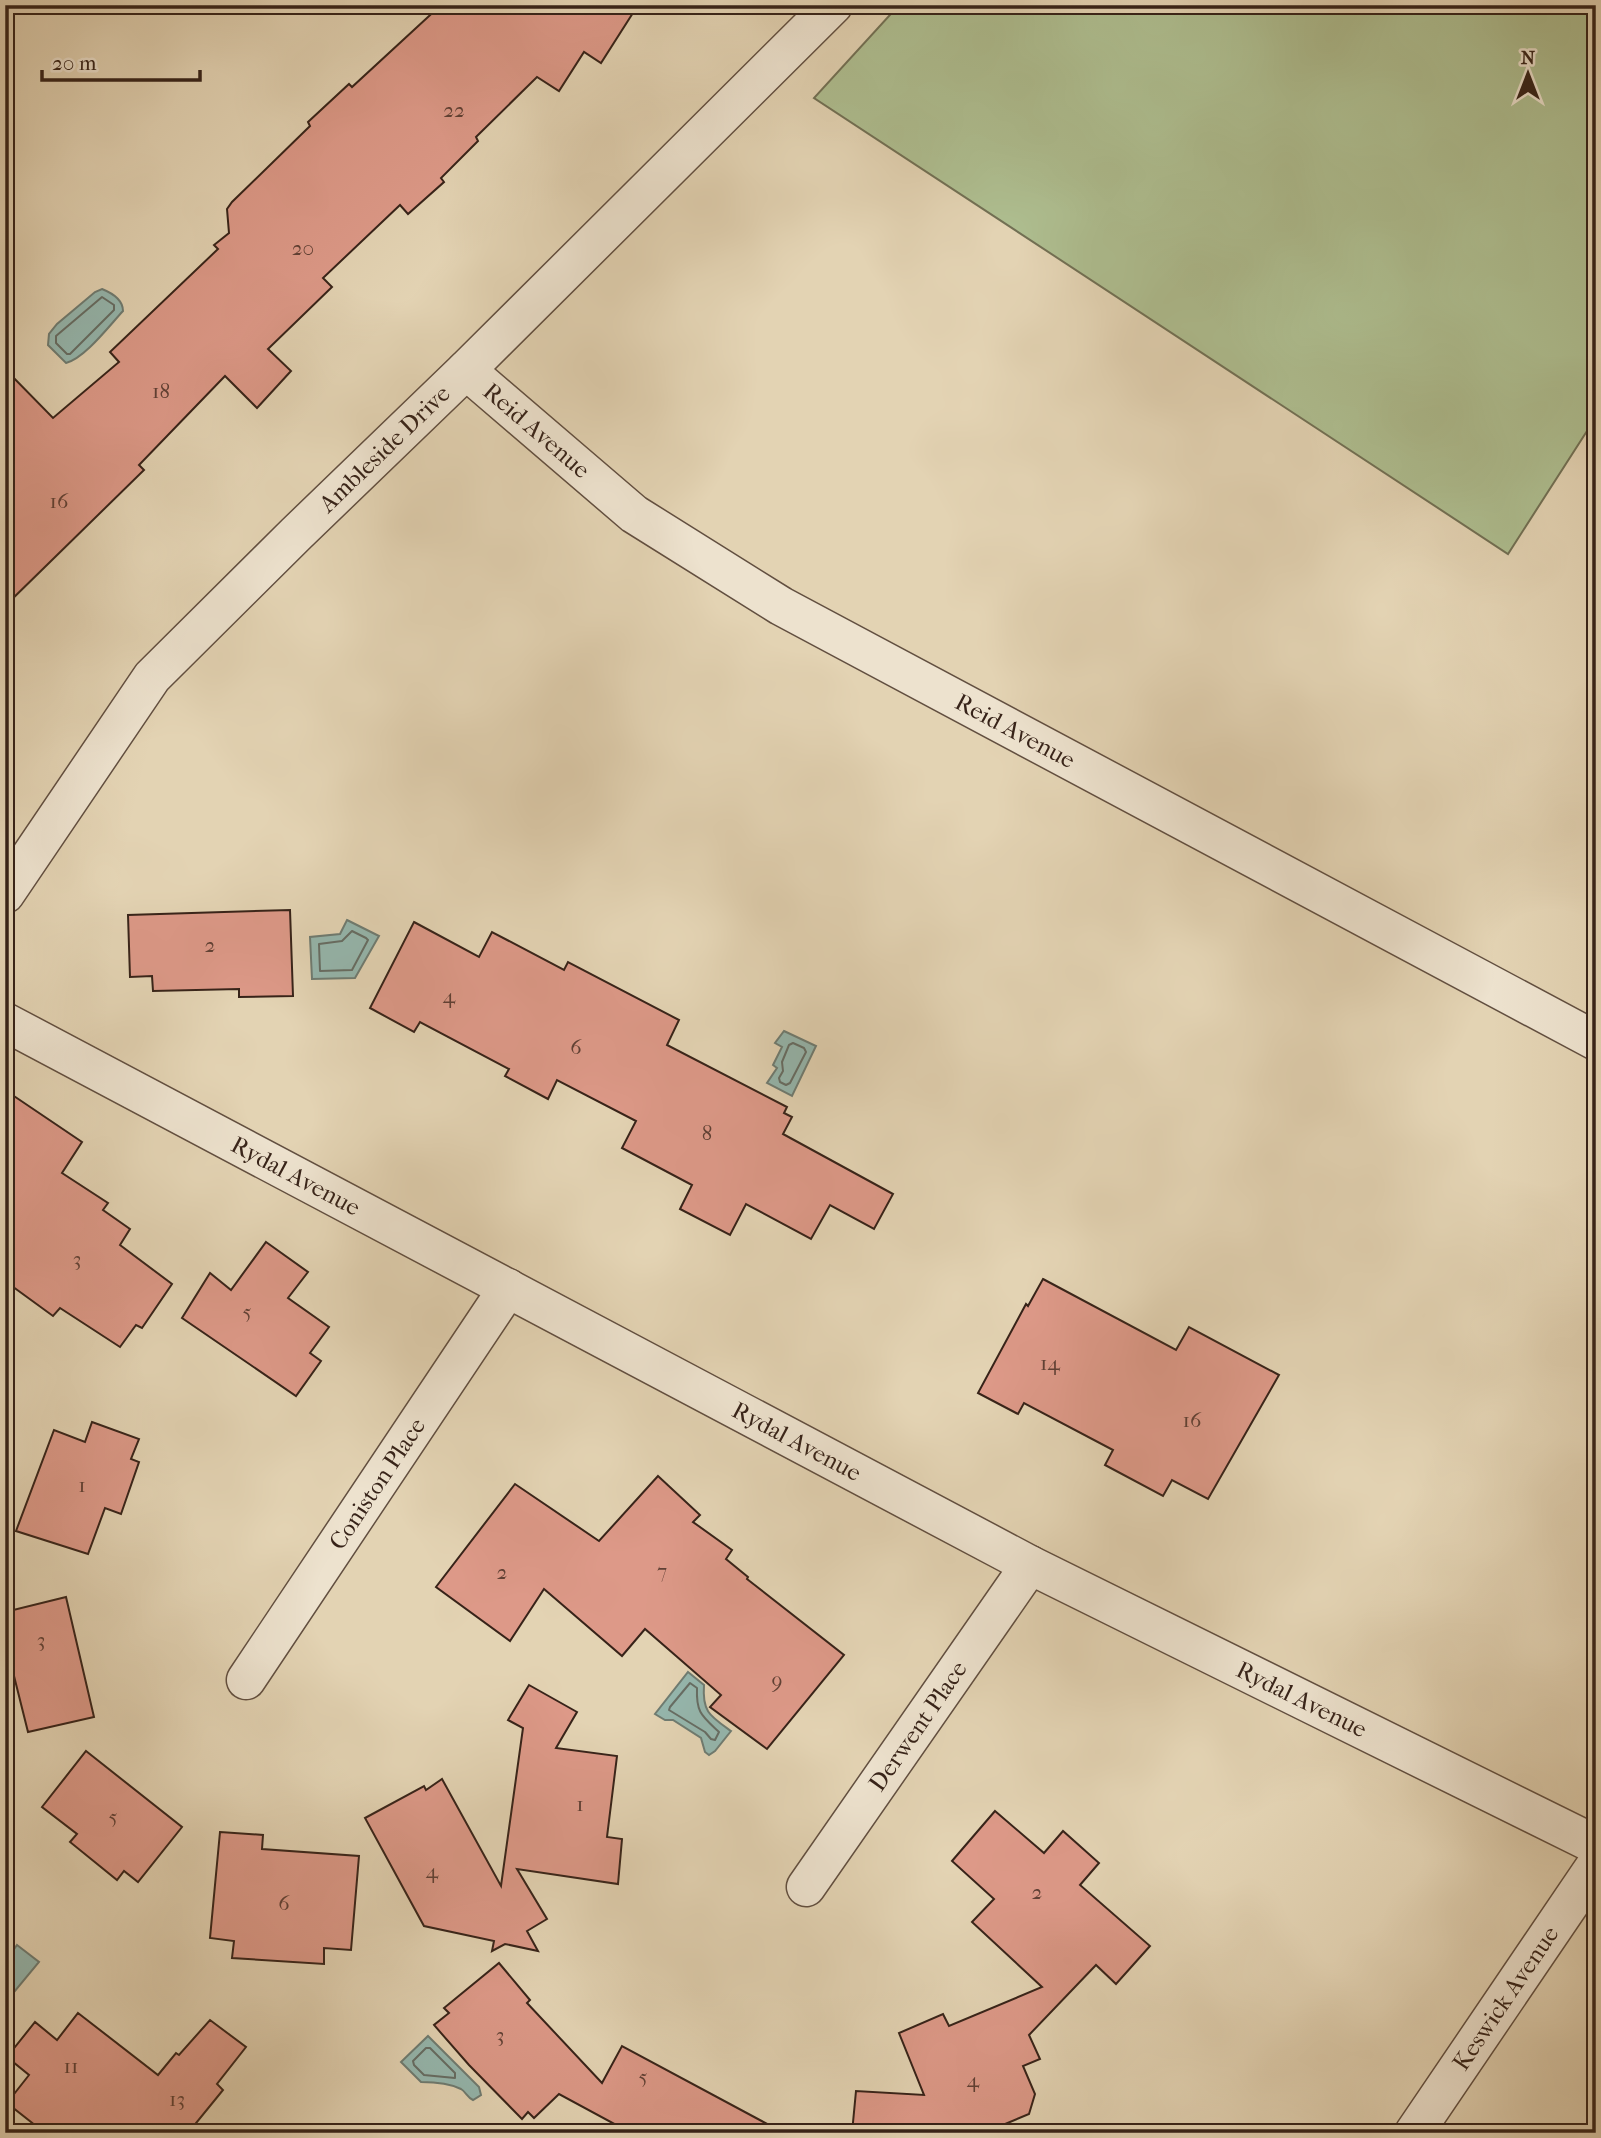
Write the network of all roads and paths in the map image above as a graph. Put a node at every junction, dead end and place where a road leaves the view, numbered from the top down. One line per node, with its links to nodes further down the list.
1 (833, 5): 2 (street, Ambleside Drive)
2 (466, 370): 3 (street, Ambleside Drive); 5 (street, Reid Avenue)
3 (5, 894)
4 (5, 1022): 6 (street, Rydal Avenue)
5 (1596, 1041)
6 (508, 1287): 7 (street, Rydal Avenue); 8 (street, Coniston Place)
7 (1030, 1564): 9 (street, Rydal Avenue); 11 (street, Derwent Place)
8 (246, 1680)
9 (1596, 1845)
10 (1596, 1865): 12 (street, Keswick Avenue)
11 (806, 1887)
12 (1414, 2133)

